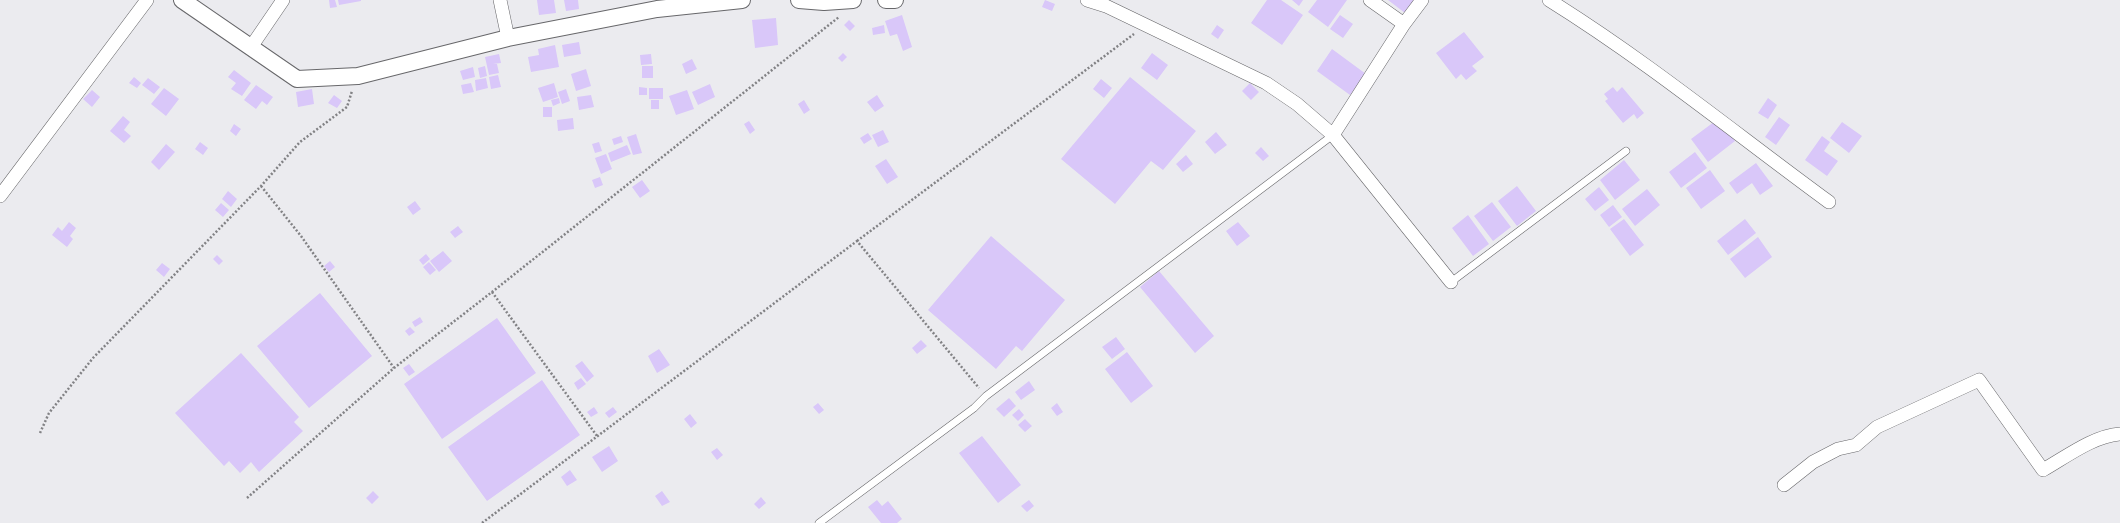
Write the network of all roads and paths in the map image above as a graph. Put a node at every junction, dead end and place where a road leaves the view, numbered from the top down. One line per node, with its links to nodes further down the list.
1 (147, 0): 22 (street)
2 (182, 0): 17 (street)
3 (282, 0): 17 (street)
4 (500, 0): 16 (street)
5 (742, 0): 16 (street)
6 (799, 0): 12 (street)
7 (886, 0): 8 (street)
8 (895, 0)
9 (1087, 0): 15 (street)
10 (1370, 0): 14 (street)
11 (1422, 0): 14 (street)
12 (851, 1): 26 (path)
13 (1552, 1): 23 (street)
14 (1404, 24): 19 (street)
15 (1146, 25): 19 (street); 24 (path)
16 (508, 38): 18 (street)
17 (251, 47): 18 (street)
18 (358, 76): 21 (path)
19 (1333, 135): 25 (street); 28 (lane)
20 (1626, 151): 25 (lane)
21 (261, 186): 27 (path); 29 (path)
22 (0, 196)
23 (1829, 202)
24 (857, 241): 28 (path); 31 (path)
25 (1451, 282)
26 (492, 292): 27 (path); 31 (path)
27 (394, 368): 33 (path)
28 (986, 396): 35 (lane)
29 (40, 434)
30 (2120, 434): 32 (street)
31 (597, 436): 34 (path)
32 (1784, 485)
33 (247, 498)
34 (482, 523)
35 (818, 523)

